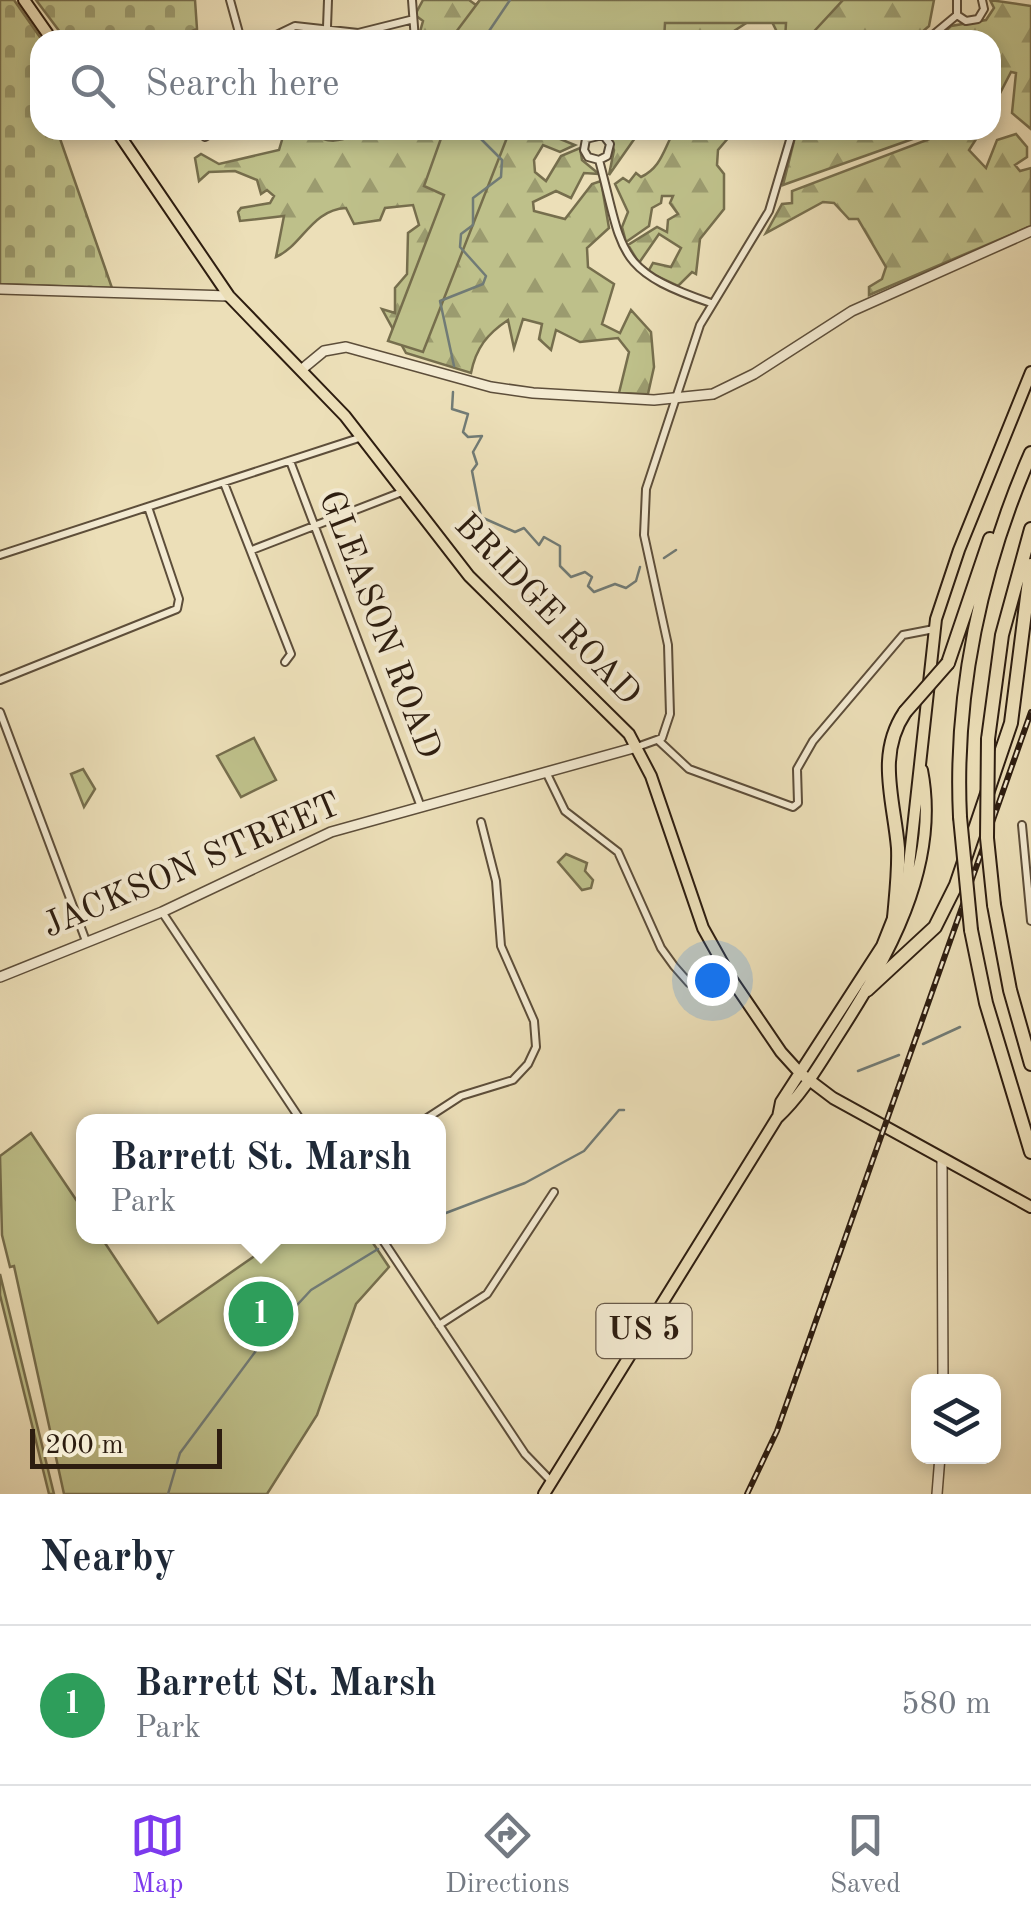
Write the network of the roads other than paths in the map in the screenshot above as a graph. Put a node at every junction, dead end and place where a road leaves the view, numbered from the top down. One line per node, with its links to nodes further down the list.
1 (24, 0): 10 (main road)
2 (230, 0): 11 (street)
3 (328, 0): 9 (street)
4 (412, 0): 8 (street)
5 (956, 0): 7 (street)
6 (982, 0): 7 (street)
7 (958, 15): 16 (street)
8 (410, 20): 14 (street); 15 (street)
9 (327, 27): 12 (street); 13 (street)
10 (45, 30)
11 (238, 30)
12 (287, 30)
13 (337, 30)
14 (378, 30)
15 (412, 30)
16 (939, 30)
17 (123, 140): 24 (main road, BRIDGE ROAD)
18 (589, 140): 21 (street)
19 (607, 140): 21 (street)
20 (789, 140): 25 (street)
21 (600, 160): 25 (street)
22 (1031, 231): 28 (street)
23 (0, 290): 24 (street)
24 (229, 296): 26 (main road, BRIDGE ROAD)
25 (711, 304): 28 (street)
26 (300, 370): 28 (street); 29 (main road, BRIDGE ROAD)
27 (1031, 372): 40 (main road, US 5)
28 (676, 399): 44 (street)
29 (362, 437): 31 (street); 33 (main road, BRIDGE ROAD)
30 (1028, 459): 52 (highway, bridge); 62 (highway, bridge)
31 (290, 461): 32 (street); 35 (street, GLEASON ROAD)
32 (224, 483): 34 (street); 37 (street)
33 (402, 492): 35 (street); 45 (main road, BRIDGE ROAD)
34 (148, 507): 38 (street); 42 (street)
35 (315, 525): 37 (street); 48 (street, GLEASON ROAD)
36 (1031, 530): 58 (highway, bridge)
37 (252, 550): 41 (street)
38 (0, 556)
39 (1031, 565): 57 (highway)
40 (934, 629): 44 (street); 46 (main road, US 5)
41 (285, 662)
42 (0, 680)
43 (0, 712): 54 (street)
44 (659, 740): 45 (street)
45 (638, 747): 47 (street, JACKSON STREET); 56 (main road, BRIDGE ROAD)
46 (922, 770): 52 (main road, US 5); 57 (main road, US 5)
47 (547, 774): 48 (street, JACKSON STREET); 56 (street)
48 (421, 808): 51 (street, JACKSON STREET)
49 (481, 822): 61 (street)
50 (1022, 825): 53 (street)
51 (162, 912): 54 (street, JACKSON STREET); 60 (street)
52 (894, 918): 59 (main road, US 5)
53 (1031, 921)
54 (86, 942): 55 (street, JACKSON STREET)
55 (0, 977)
56 (732, 980): 59 (main road, BRIDGE ROAD)
57 (867, 990): 59 (main road, US 5)
58 (1031, 1064)
59 (804, 1077): 63 (main road); 70 (main road, US 5)
60 (297, 1114)
61 (433, 1114)
62 (1031, 1152)
63 (942, 1158): 65 (main road); 68 (street)
64 (554, 1192): 67 (street)
65 (1031, 1207)
66 (385, 1244): 67 (street)
67 (439, 1326): 70 (street)
68 (943, 1374)
69 (939, 1464): 72 (street)
70 (551, 1482): 71 (main road, US 5)
71 (544, 1494)
72 (937, 1494)

